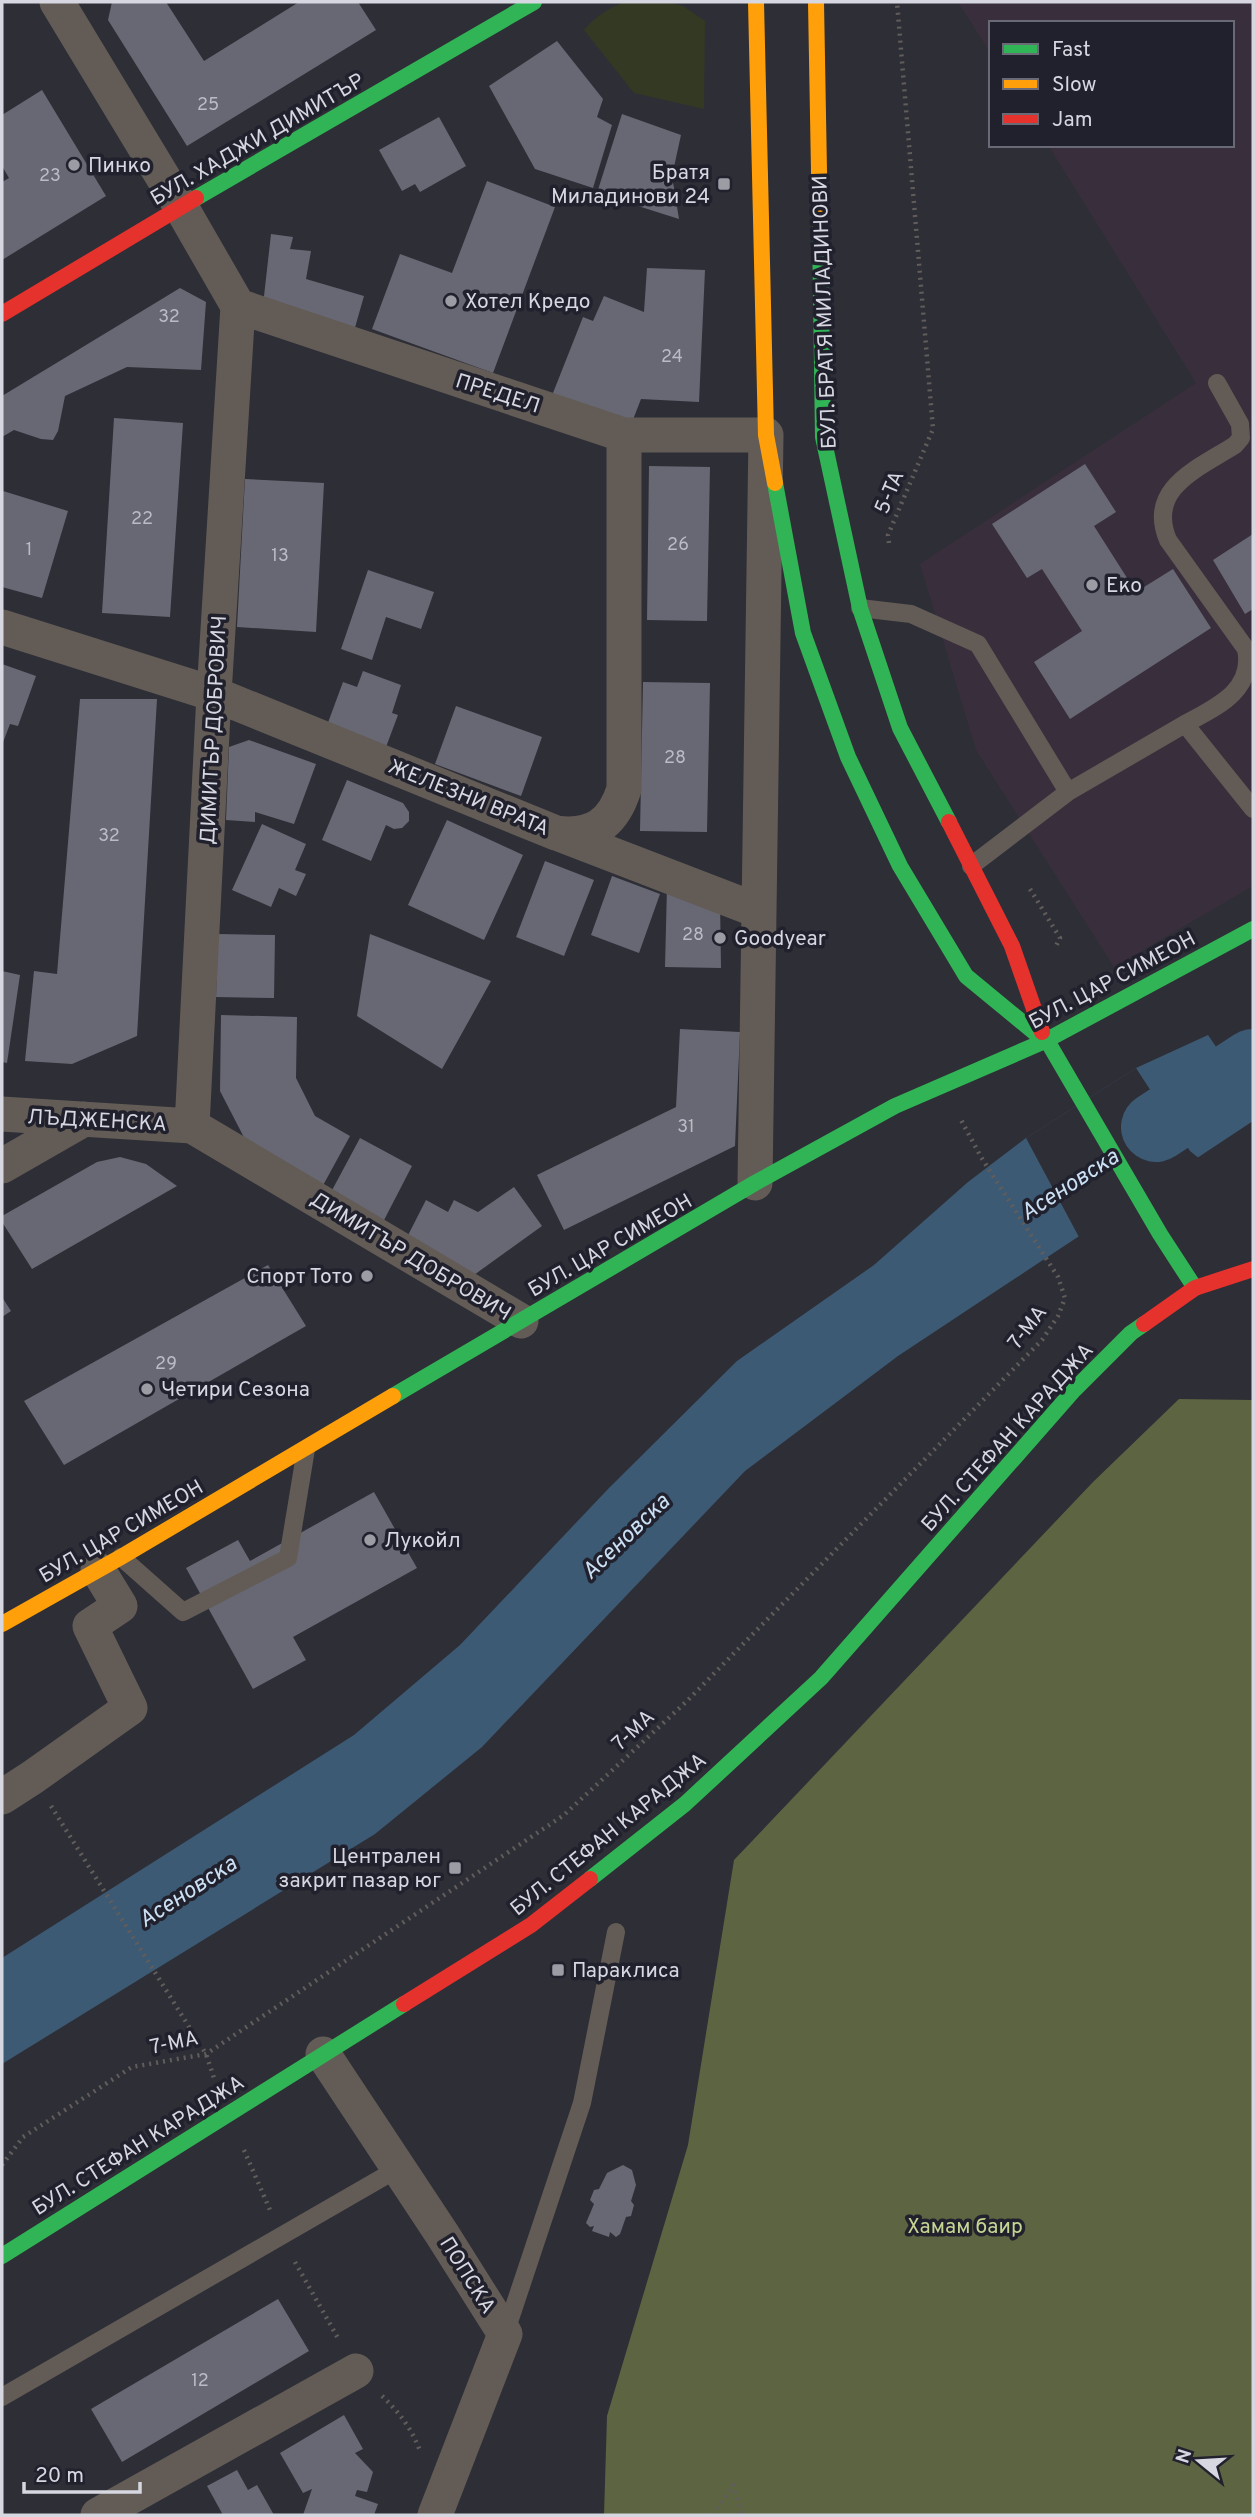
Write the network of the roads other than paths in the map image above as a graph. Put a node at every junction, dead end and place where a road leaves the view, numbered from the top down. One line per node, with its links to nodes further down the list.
1 (57, 2): 7 (street)
2 (534, 2): 7 (main road, БУЛ. ХАДЖИ ДИМИТЪР)
3 (746, 2): 6 (main road)
4 (756, 2): 6 (main road, БУЛ. БРАТЯ МИЛАДИНОВИ)
5 (816, 2): 13 (main road, БУЛ. БРАТЯ МИЛАДИНОВИ)
6 (756, 24): 12 (main road, БУЛ. БРАТЯ МИЛАДИНОВИ)
7 (181, 207): 8 (street); 9 (main road, БУЛ. ХАДЖИ ДИМИТЪР)
8 (238, 306): 11 (street, ПРЕДЕЛ); 15 (street, ДИМИТЪР ДОБРОВИЧ)
9 (2, 314)
10 (1217, 383): 16 (lane)
11 (624, 435): 12 (street, ПРЕДЕЛ); 19 (street, ЖЕЛЕЗНИ ВРАТА)
12 (766, 435): 21 (street, БУЛ. БРАТЯ МИЛАДИНОВИ); 23 (main road, БУЛ. БРАТЯ МИЛАДИНОВИ)
13 (860, 608): 17 (lane); 20 (main road, БУЛ. БРАТЯ МИЛАДИНОВИ)
14 (2, 626): 15 (street, ЖЕЛЕЗНИ ВРАТА)
15 (214, 694): 19 (street, ЖЕЛЕЗНИ ВРАТА); 26 (street, ДИМИТЪР ДОБРОВИЧ)
16 (1185, 724): 17 (lane); 18 (lane)
17 (1068, 792): 20 (lane)
18 (1253, 809)
19 (556, 833): 21 (street)
20 (971, 866): 23 (main road, БУЛ. БРАТЯ МИЛАДИНОВИ)
21 (759, 911): 28 (street, БУЛ. БРАТЯ МИЛАДИНОВИ)
22 (1253, 929): 23 (main road, БУЛ. ЦАР СИМЕОН)
23 (1045, 1041): 28 (main road, БУЛ. ЦАР СИМЕОН); 30 (main road, БУЛ. БРАТЯ МИЛАДИНОВИ)
24 (2, 1114): 25 (street, ЛЪДЖЕНСКА)
25 (84, 1119): 26 (street, ЛЪДЖЕНСКА); 27 (street)
26 (192, 1126): 31 (street, ДИМИТЪР ДОБРОВИЧ)
27 (2, 1166)
28 (755, 1184): 31 (main road, БУЛ. ЦАР СИМЕОН)
29 (1253, 1269): 30 (main road, БУЛ. СТЕФАН КАРАДЖА)
30 (1195, 1288): 37 (main road, БУЛ. СТЕФАН КАРАДЖА)
31 (521, 1321): 32 (main road, БУЛ. ЦАР СИМЕОН)
32 (307, 1447): 33 (main road, БУЛ. ЦАР СИМЕОН); 33 (lane)
33 (109, 1564): 34 (main road, БУЛ. ЦАР СИМЕОН); 35 (street)
34 (2, 1623)
35 (2, 1797)
36 (616, 1932): 40 (lane)
37 (323, 2054): 38 (street, ПОПСКА); 39 (main road, БУЛ. СТЕФАН КАРАДЖА)
38 (399, 2168): 40 (street, ПОПСКА); 42 (lane)
39 (2, 2256)
40 (506, 2334): 43 (street, ПОПСКА)
41 (356, 2371): 44 (street)
42 (2, 2397)
43 (437, 2509)
44 (98, 2515)

